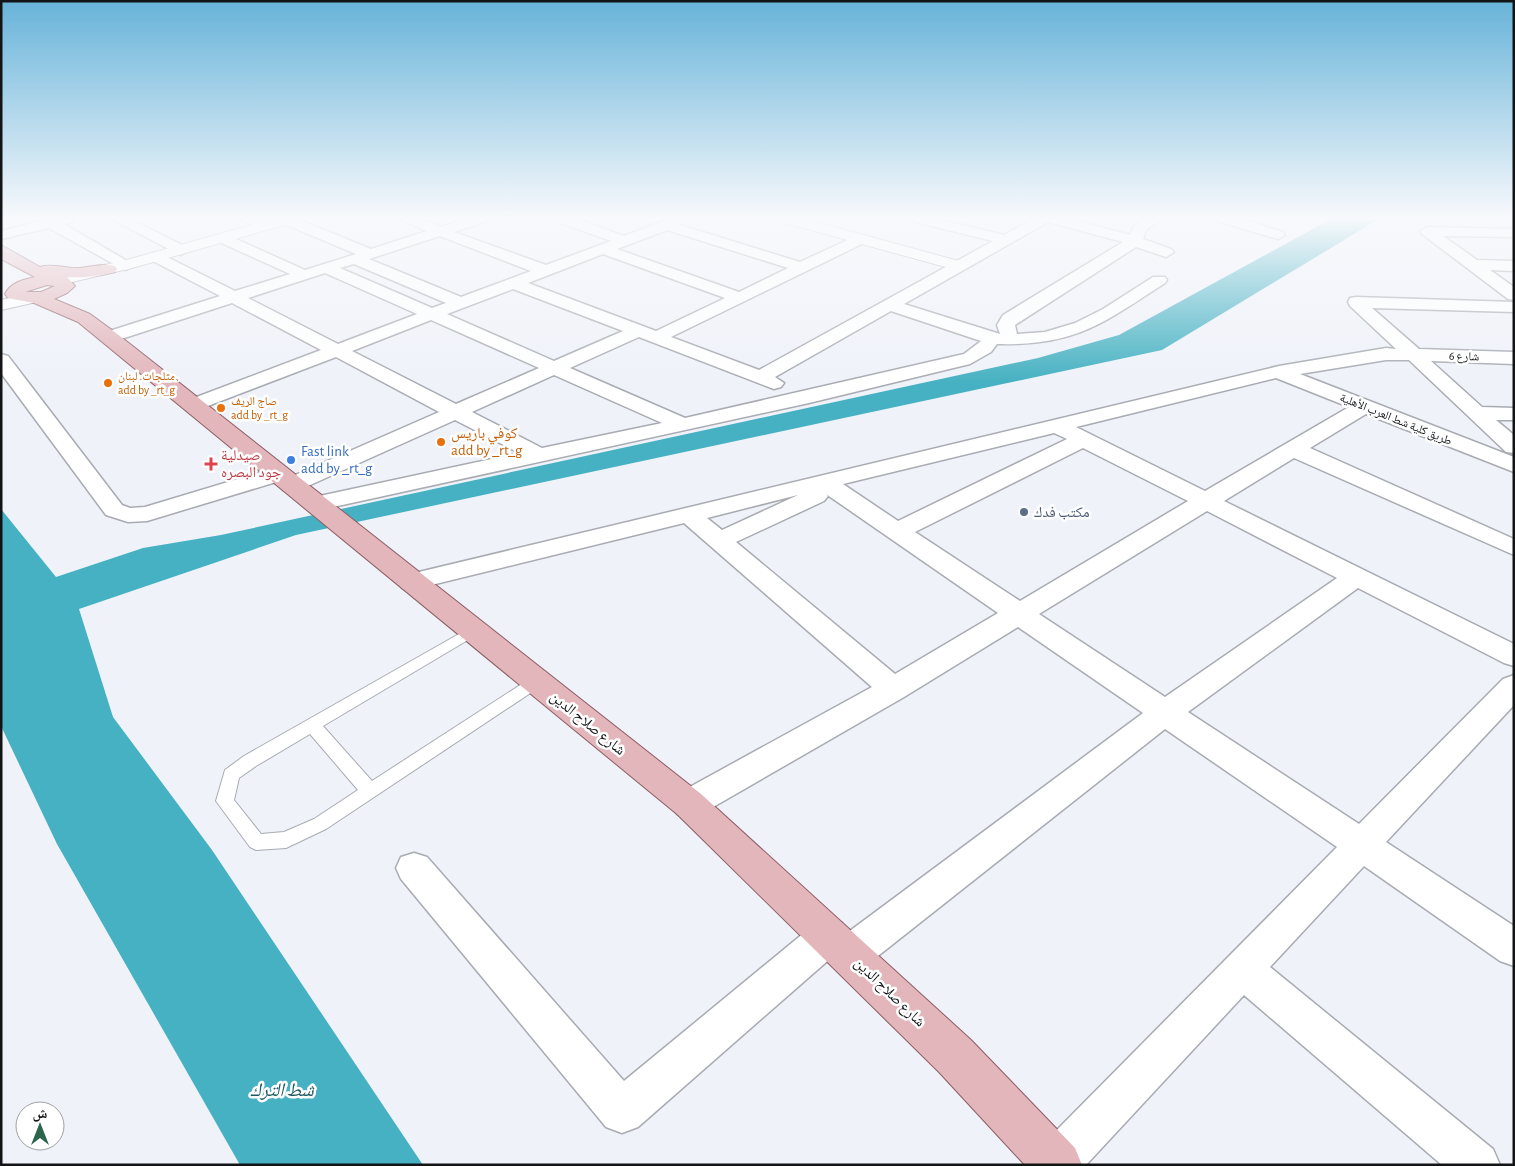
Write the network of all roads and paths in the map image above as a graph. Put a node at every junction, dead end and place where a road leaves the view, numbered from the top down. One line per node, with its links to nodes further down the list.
1 (50, 273): 14 (main road)
2 (102, 273): 20 (main road)
3 (188, 273): 22 (street)
4 (300, 273): 15 (street)
5 (309, 273): 15 (street)
6 (338, 273): 28 (street)
7 (399, 273): 24 (street)
8 (539, 273): 17 (street)
9 (672, 273): 23 (street)
10 (791, 273): 23 (street)
11 (947, 273): 25 (street)
12 (1083, 273): 31 (street)
13 (1484, 273): 21 (street)
14 (19, 274): 18 (main road); 19 (main road); 20 (main road, شارع صلاح الدين); 20 (main road); 26 (main road)
15 (304, 275): 22 (street)
16 (1159, 280): 31 (street)
17 (513, 283): 24 (street); 29 (street)
18 (1, 289)
19 (1, 294)
20 (64, 294): 26 (main road); 30 (main road, شارع صلاح الدين)
21 (1514, 295)
22 (235, 297): 30 (street); 32 (street)
23 (741, 298): 29 (street)
24 (461, 303): 28 (street)
25 (889, 305): 31 (street); 38 (street)
26 (1, 307)
27 (1514, 307): 33 (street)
28 (432, 315): 32 (street); 36 (street)
29 (647, 335): 36 (street); 38 (street)
30 (109, 337): 40 (main road, شارع صلاح الدين)
31 (1001, 339): 39 (street)
32 (337, 350): 40 (street); 42 (street)
33 (1414, 354): 34 (street, شارع 6); 37 (street, شارع 6); 43 (street)
34 (1514, 358)
35 (1, 360): 53 (street)
36 (554, 368): 42 (street); 45 (street)
37 (1279, 372): 41 (street, طريق كلية شط العرب الأهلية); 46 (street, شارع 6)
38 (759, 378): 39 (street)
39 (809, 397): 45 (street)
40 (193, 405): 53 (main road, شارع صلاح الدين)
41 (1365, 406): 49 (street); 51 (street, طريق كلية شط العرب الأهلية)
42 (456, 412): 50 (street); 53 (street)
43 (1478, 413): 44 (street); 48 (street)
44 (1514, 414)
45 (682, 424): 50 (street)
46 (1057, 426): 47 (street); 52 (street, شارع 6)
47 (1084, 440): 54 (street); 56 (street)
48 (1514, 448)
49 (1293, 449): 54 (street); 58 (street)
50 (539, 455): 53 (street)
51 (1514, 465)
52 (828, 485): 55 (street); 56 (street); 57 (street)
53 (295, 488): 60 (main road, شارع صلاح الدين)
54 (1206, 502): 59 (street); 61 (street)
55 (689, 515): 57 (street); 60 (street)
56 (895, 532): 61 (street)
57 (719, 541): 66 (street)
58 (1514, 548)
59 (1356, 577): 63 (street); 67 (street)
60 (411, 582): 62 (main road, شارع صلاح الدين)
61 (1017, 615): 66 (street); 67 (street)
62 (473, 631): 64 (main road, شارع صلاح الدين); 68 (lane)
63 (1514, 656)
64 (536, 682): 69 (lane); 70 (main road, شارع صلاح الدين)
65 (1514, 686): 71 (street)
66 (893, 689): 70 (street)
67 (1164, 713): 71 (street); 73 (street)
68 (312, 725): 69 (lane); 69 (lane)
69 (370, 791)
70 (690, 804): 73 (main road, شارع صلاح الدين)
71 (1361, 845): 74 (street); 75 (street)
72 (414, 868): 73 (street)
73 (840, 944): 76 (main road, شارع صلاح الدين)
74 (1514, 948)
75 (1242, 969): 76 (street); 77 (street)
76 (1057, 1164)
77 (1477, 1165)

